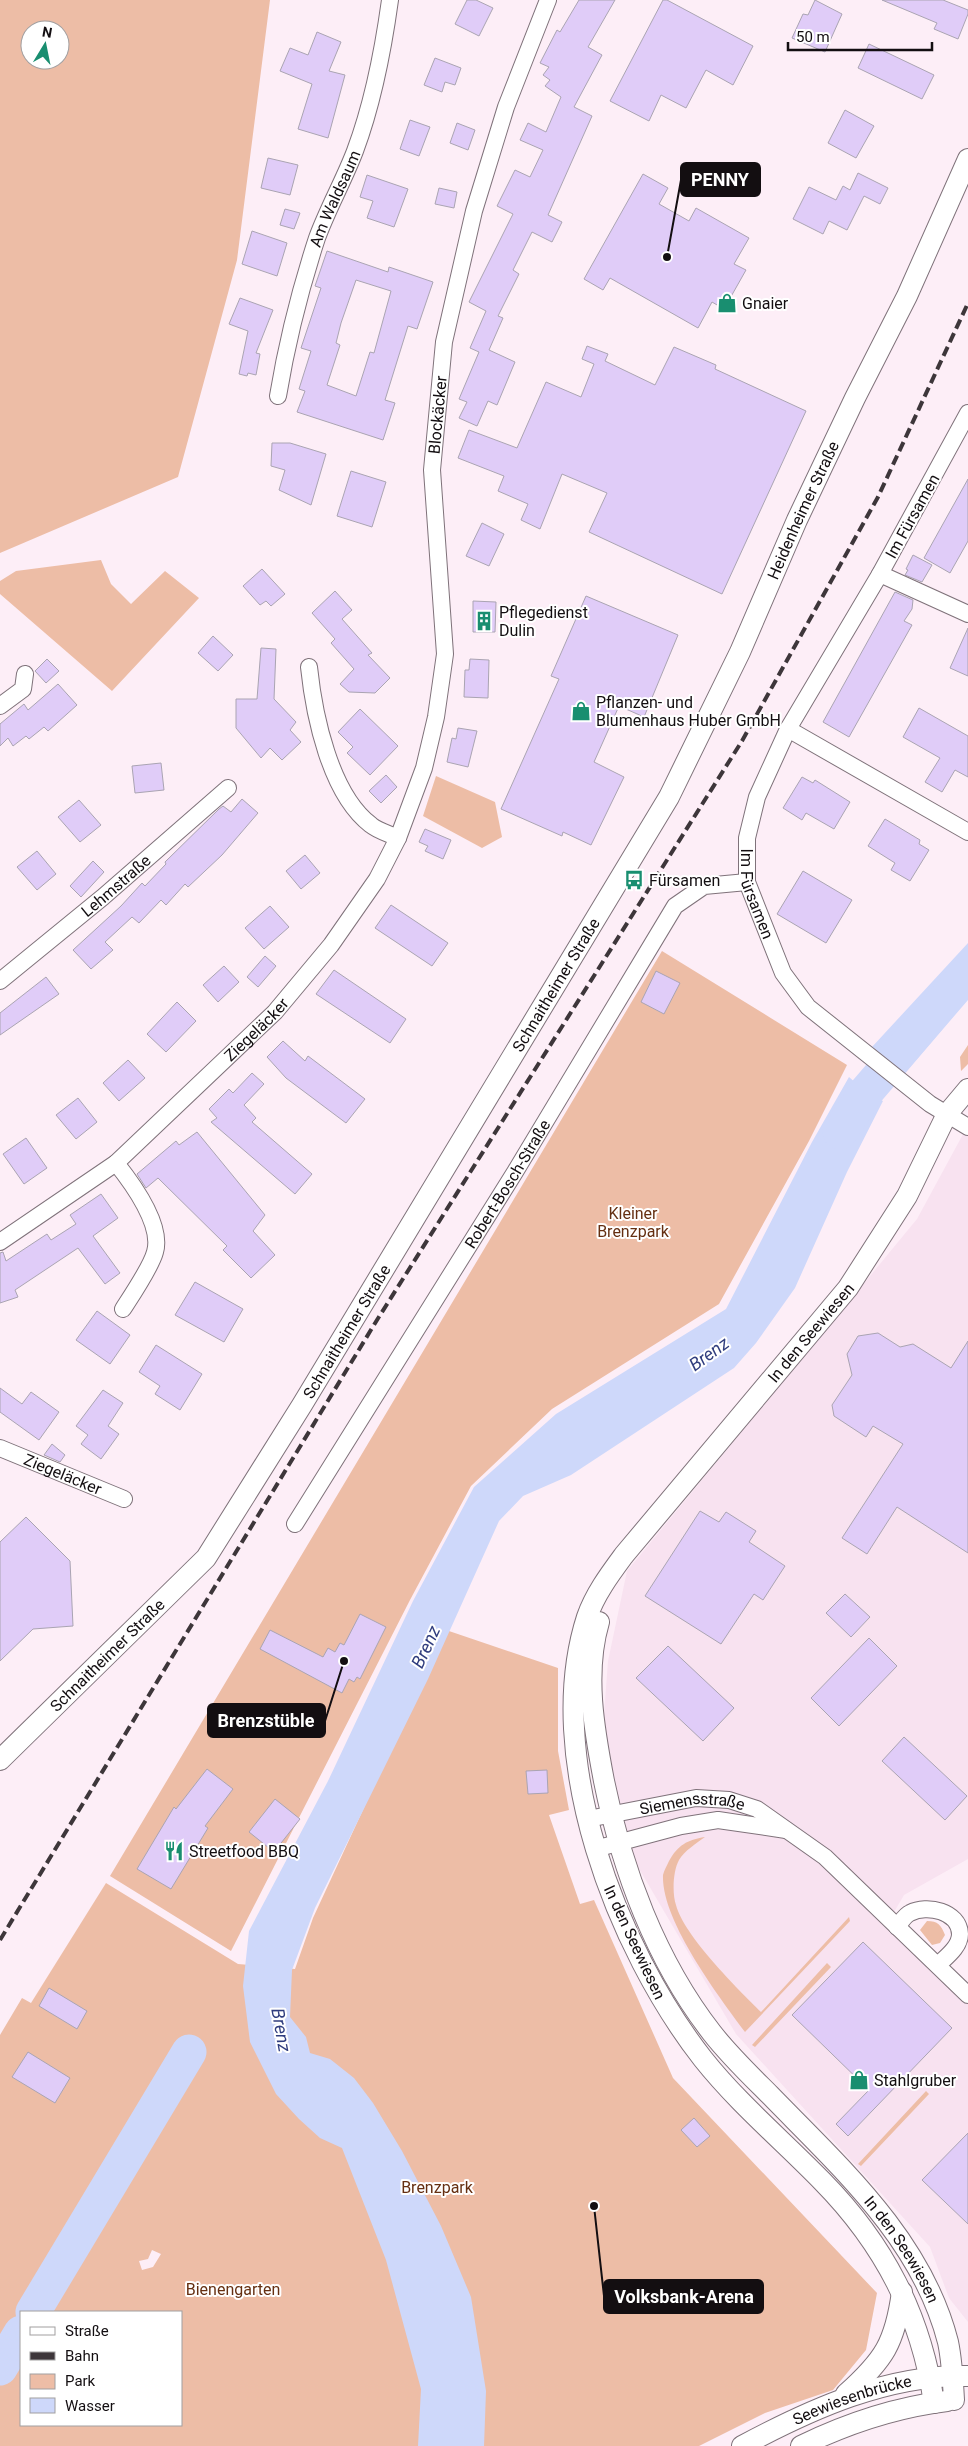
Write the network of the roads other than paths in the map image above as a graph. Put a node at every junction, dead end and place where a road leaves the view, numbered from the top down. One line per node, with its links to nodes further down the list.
1 (390, 0): 4 (street, Am Waldsaum)
2 (548, 0): 14 (street, Blockäcker)
3 (968, 159): 15 (street, Heidenheimer Straße)
4 (278, 396)
5 (968, 413): 6 (street, Im Fürsamen)
6 (880, 574): 7 (street); 11 (street, Im Fürsamen)
7 (968, 614)
8 (309, 667): 14 (street)
9 (25, 674): 10 (street)
10 (0, 706)
11 (788, 729): 13 (street); 17 (street, Im Fürsamen)
12 (228, 788): 18 (street, Lehmstraße)
13 (968, 832)
14 (398, 838): 16 (street, Blockäcker)
15 (633, 858): 29 (street, Schnaitheimer Straße)
16 (377, 879): 22 (street, Ziegeläcker)
17 (747, 882): 20 (street, Im Fürsamen); 27 (street, Robert-Bosch-Straße)
18 (0, 981)
19 (968, 1090): 20 (street, In den Seewiesen)
20 (947, 1114): 21 (street, Im Fürsamen); 28 (street, In den Seewiesen)
21 (968, 1127)
22 (116, 1163): 23 (street, Ziegeläcker); 24 (street)
23 (0, 1242)
24 (123, 1310)
25 (0, 1448): 26 (street, Ziegeläcker)
26 (124, 1500)
27 (295, 1524)
28 (624, 1555): 30 (street, In den Seewiesen); 31 (street, In den Seewiesen)
29 (0, 1760)
30 (612, 1813): 31 (street, Siemensstraße); 32 (street, Siemensstraße); 33 (street, In den Seewiesen)
31 (588, 1819): 34 (street, In den Seewiesen)
32 (790, 1831): 33 (street, Siemensstraße); 35 (street, Siemensstraße)
33 (618, 1843): 34 (street, Siemensstraße); 39 (street, In den Seewiesen)
34 (596, 1849): 38 (street, In den Seewiesen)
35 (896, 1927): 36 (street, Siemensstraße); 36 (street)
36 (938, 1965): 37 (street, Siemensstraße)
37 (968, 1995)
38 (902, 2292): 40 (street, In den Seewiesen); 43 (street)
39 (960, 2376): 40 (street, Seewiesenbrücke); 41 (street, In den Seewiesen)
40 (930, 2377): 42 (street, In den Seewiesen); 43 (street, Seewiesenbrücke)
41 (961, 2399): 42 (street, Seewiesenbrücke)
42 (934, 2402): 45 (street, Seewiesenbrücke)
43 (837, 2403): 44 (street, Seewiesenbrücke)
44 (742, 2446)
45 (801, 2446)

